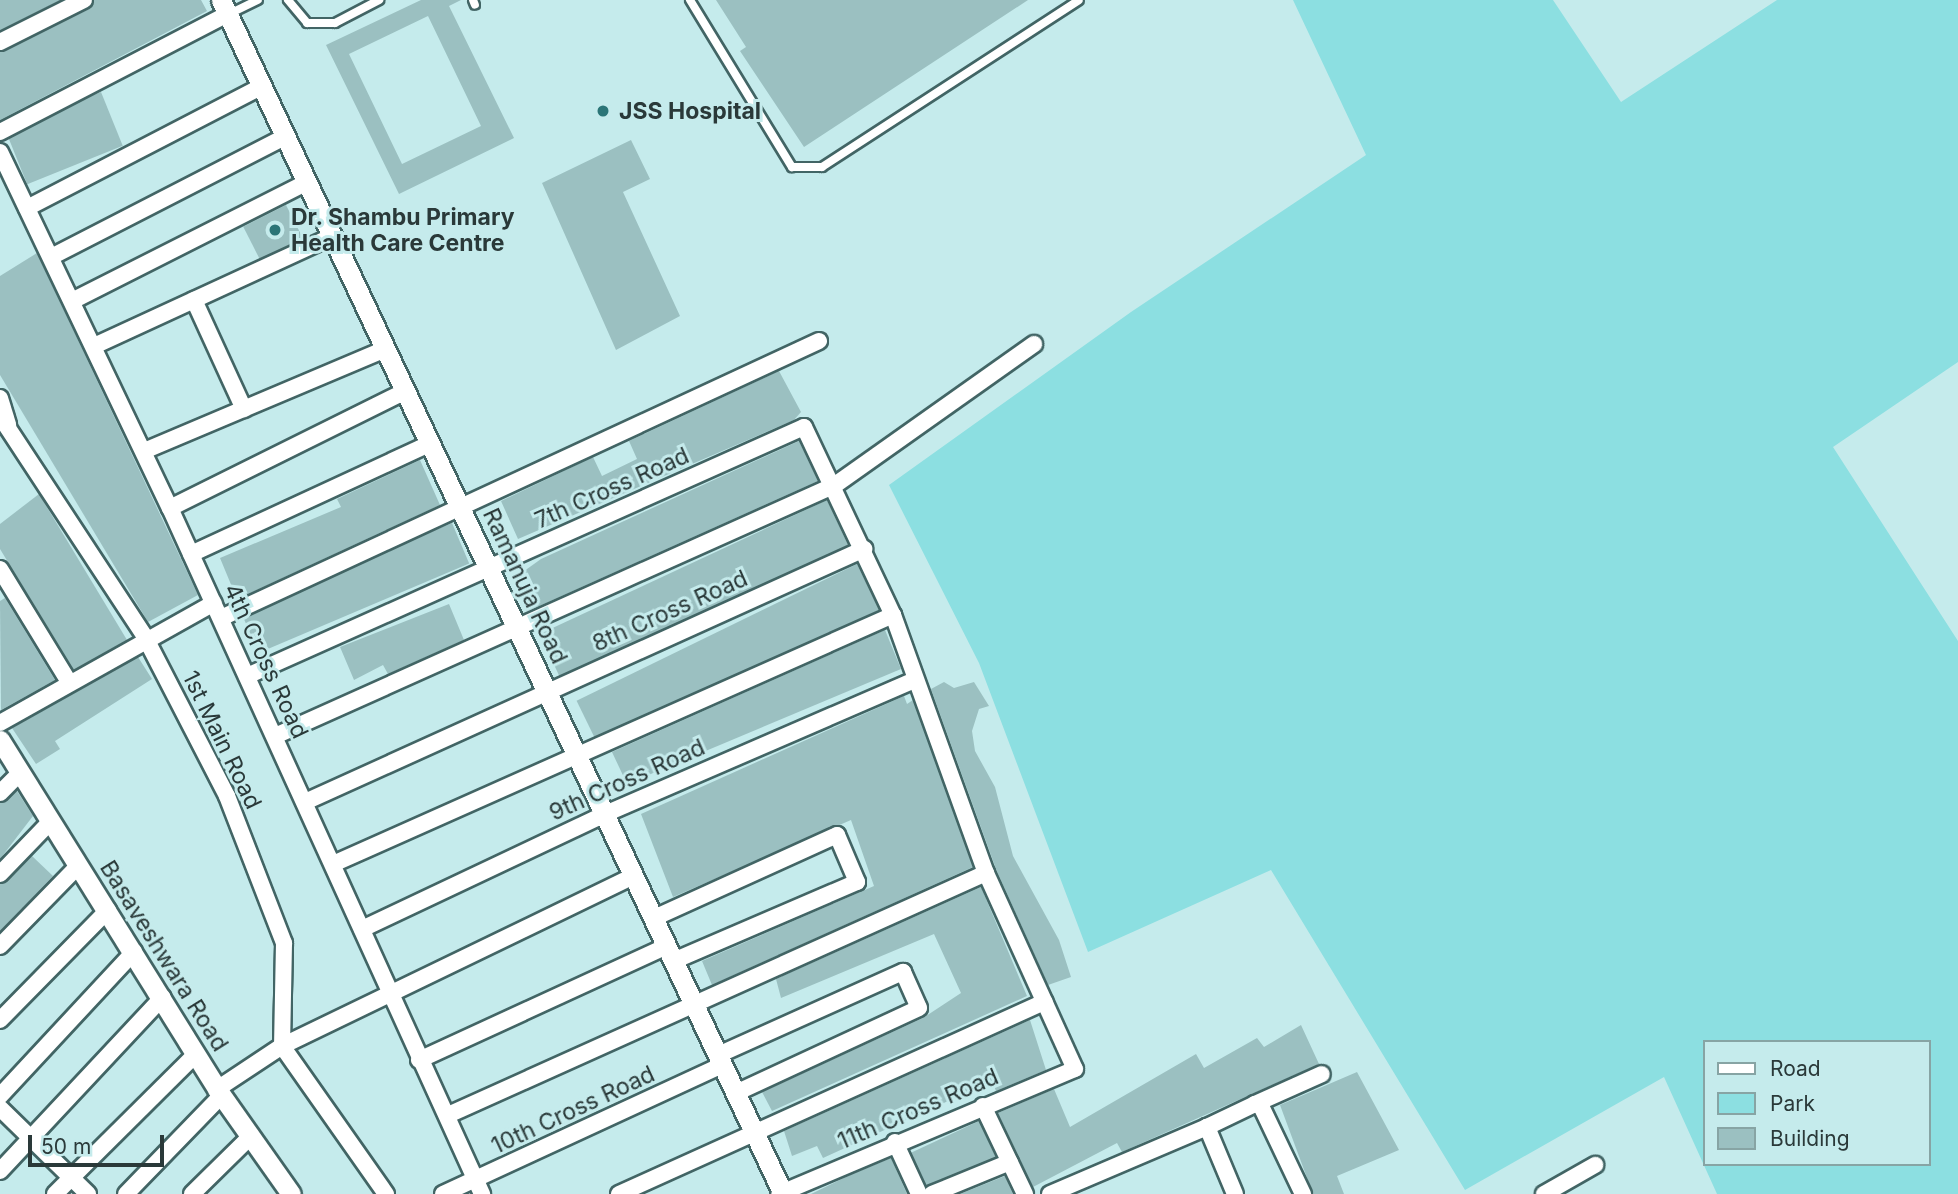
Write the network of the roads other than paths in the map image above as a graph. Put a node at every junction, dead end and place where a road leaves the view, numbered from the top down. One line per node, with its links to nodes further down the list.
1 (84, 0): 8 (street)
2 (258, 0): 7 (lane)
3 (288, 0): 4 (lane)
4 (379, 0)
5 (690, 0): 6 (lane)
6 (1079, 0)
7 (225, 7): 9 (street, Ramanuja Road); 10 (street)
8 (0, 42)
9 (262, 86): 11 (street, Ramanuja Road); 14 (street)
10 (0, 132)
11 (286, 136): 13 (street, Ramanuja Road); 16 (street)
12 (0, 152): 14 (street, 4th Cross Road)
13 (308, 182): 15 (street, Ramanuja Road); 18 (street)
14 (27, 208): 16 (street, 4th Cross Road)
15 (333, 236): 17 (street); 22 (street, Ramanuja Road)
16 (51, 257): 18 (street, 4th Cross Road)
17 (194, 300): 21 (street); 25 (street)
18 (72, 301): 21 (street, 4th Cross Road)
19 (819, 341): 30 (street)
20 (1034, 344): 29 (street)
21 (94, 346): 28 (street, 4th Cross Road)
22 (386, 349): 23 (street, Ramanuja Road); 25 (street)
23 (406, 391): 27 (street, Ramanuja Road); 31 (street)
24 (0, 398): 26 (street, 1st Main Road)
25 (244, 409): 28 (street)
26 (4, 422): 39 (street, 1st Main Road)
27 (431, 443): 30 (street, Ramanuja Road); 33 (street)
28 (144, 451): 31 (street, 4th Cross Road)
29 (835, 485): 32 (street); 34 (street, 7th Cross Road); 38 (street)
30 (460, 505): 34 (street, Ramanuja Road); 36 (street)
31 (170, 508): 33 (street, 4th Cross Road)
32 (864, 549): 37 (street); 43 (street, 8th Cross Road)
33 (191, 554): 36 (street, 4th Cross Road)
34 (489, 568): 38 (street, Ramanuja Road); 40 (street, 7th Cross Road)
35 (0, 569): 42 (street)
36 (218, 611): 39 (street); 40 (street, 4th Cross Road)
37 (892, 615): 41 (street); 47 (street)
38 (519, 630): 43 (street, Ramanuja Road); 45 (street)
39 (145, 637): 42 (street); 69 (street, 1st Main Road)
40 (247, 676): 45 (street, 4th Cross Road)
41 (915, 680): 51 (street, 9th Cross Road); 55 (street)
42 (69, 682): 44 (street)
43 (547, 690): 47 (street, Ramanuja Road); 50 (street, 8th Cross Road)
44 (0, 723)
45 (275, 736): 50 (street, 4th Cross Road)
46 (0, 740): 48 (street, Basaveshwara Road)
47 (577, 755): 51 (street, Ramanuja Road); 53 (street)
48 (20, 773): 49 (street); 52 (street, Basaveshwara Road)
49 (0, 793)
50 (305, 802): 53 (street, 4th Cross Road)
51 (605, 814): 57 (street, Ramanuja Road); 60 (street, 9th Cross Road)
52 (50, 822): 54 (street, Basaveshwara Road); 56 (street)
53 (332, 863): 60 (street, 4th Cross Road)
54 (79, 865): 58 (street, Basaveshwara Road); 61 (street)
55 (986, 873): 66 (street); 67 (street)
56 (0, 874)
57 (634, 876): 59 (street, Ramanuja Road); 64 (street)
58 (108, 910): 62 (street, Basaveshwara Road); 68 (street)
59 (654, 918): 63 (street, Ramanuja Road); 63 (street)
60 (362, 929): 64 (street, 4th Cross Road)
61 (0, 946)
62 (134, 952): 65 (street, Basaveshwara Road); 76 (street)
63 (670, 953): 67 (street, Ramanuja Road); 71 (street)
64 (389, 991): 69 (street); 71 (street, 4th Cross Road)
65 (163, 997): 70 (street, Basaveshwara Road); 84 (street)
66 (1045, 1002): 78 (street, 11th Cross Road); 82 (street)
67 (694, 1004): 72 (street, Ramanuja Road); 80 (street)
68 (0, 1020)
69 (282, 1046): 74 (street); 97 (street)
70 (196, 1054): 74 (street, Basaveshwara Road); 89 (street)
71 (419, 1060): 80 (street, 4th Cross Road)
72 (720, 1060): 75 (street, Ramanuja Road); 75 (street, 10th Cross Road); 90 (street, 10th Cross Road)
73 (1322, 1074): 77 (street)
74 (220, 1092): 83 (street, Basaveshwara Road); 95 (street)
75 (736, 1093): 82 (street, Ramanuja Road)
76 (0, 1096)
77 (1255, 1104): 81 (street); 105 (street)
78 (983, 1106): 85 (street, 11th Cross Road); 86 (street)
79 (0, 1108): 84 (street)
80 (448, 1115): 90 (street, 4th Cross Road)
81 (1207, 1126): 103 (street); 104 (street)
82 (755, 1134): 92 (street, Ramanuja Road); 99 (street)
83 (251, 1136): 91 (street); 96 (street, Basaveshwara Road)
84 (31, 1138): 88 (street); 89 (street)
85 (895, 1142): 92 (street, 11th Cross Road); 100 (street)
86 (1010, 1161): 101 (street); 102 (street)
87 (1595, 1164): 106 (street)
88 (0, 1171)
89 (71, 1177): 93 (street); 94 (street)
90 (479, 1187): 98 (street, 10th Cross Road)
91 (201, 1190)
92 (782, 1193)
93 (55, 1194)
94 (89, 1194)
95 (126, 1194)
96 (291, 1194)
97 (386, 1194)
98 (443, 1194)
99 (619, 1194)
100 (919, 1194)
101 (932, 1194)
102 (1025, 1194)
103 (1050, 1194)
104 (1235, 1194)
105 (1303, 1194)
106 (1544, 1194)

